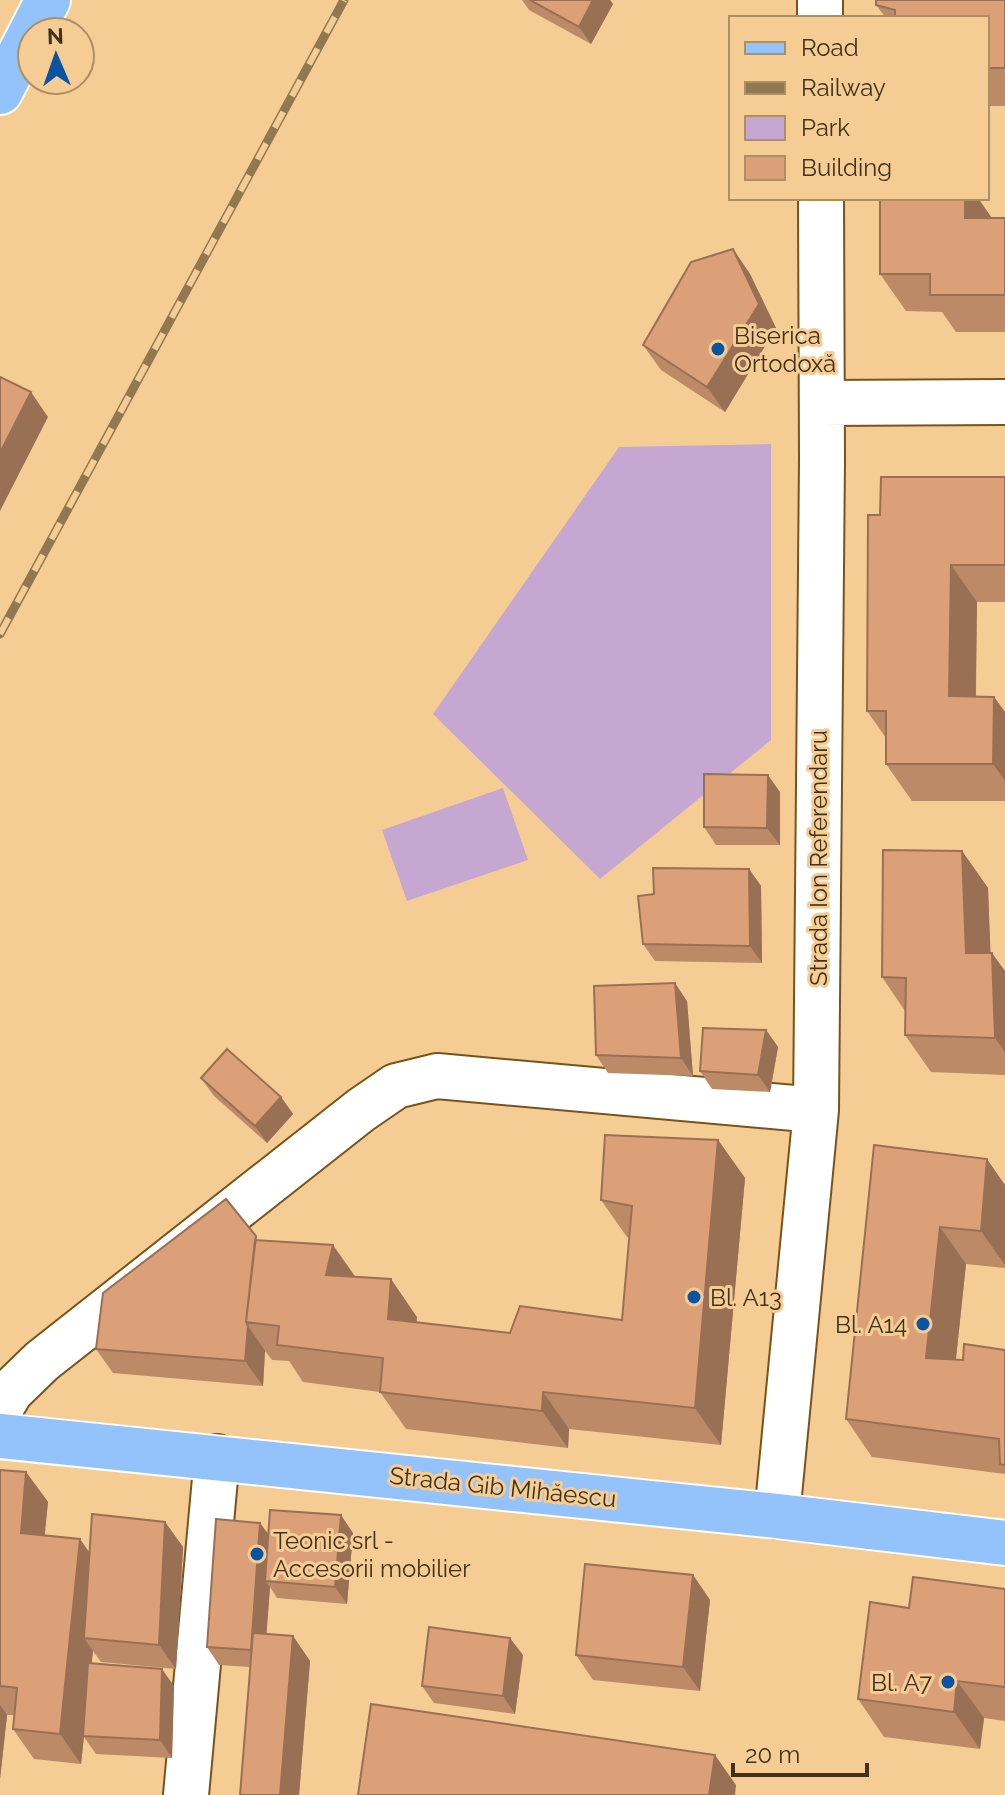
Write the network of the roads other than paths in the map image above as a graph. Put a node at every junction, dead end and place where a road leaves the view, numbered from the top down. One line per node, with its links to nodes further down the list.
1 (48, 0): 2 (main road)
2 (0, 92)
3 (821, 200): 5 (street, Strada Ion Referendaru)
4 (1005, 402): 5 (street)
5 (822, 403): 6 (street, Strada Ion Referendaru)
6 (816, 1110): 7 (street); 10 (street, Strada Ion Referendaru)
7 (0, 1409)
8 (0, 1436): 9 (main road, Strada Gib Mihăescu)
9 (217, 1457): 10 (main road, Strada Gib Mihăescu); 12 (street)
10 (777, 1516): 11 (main road, Strada Gib Mihăescu)
11 (1005, 1543)
12 (186, 1795)

